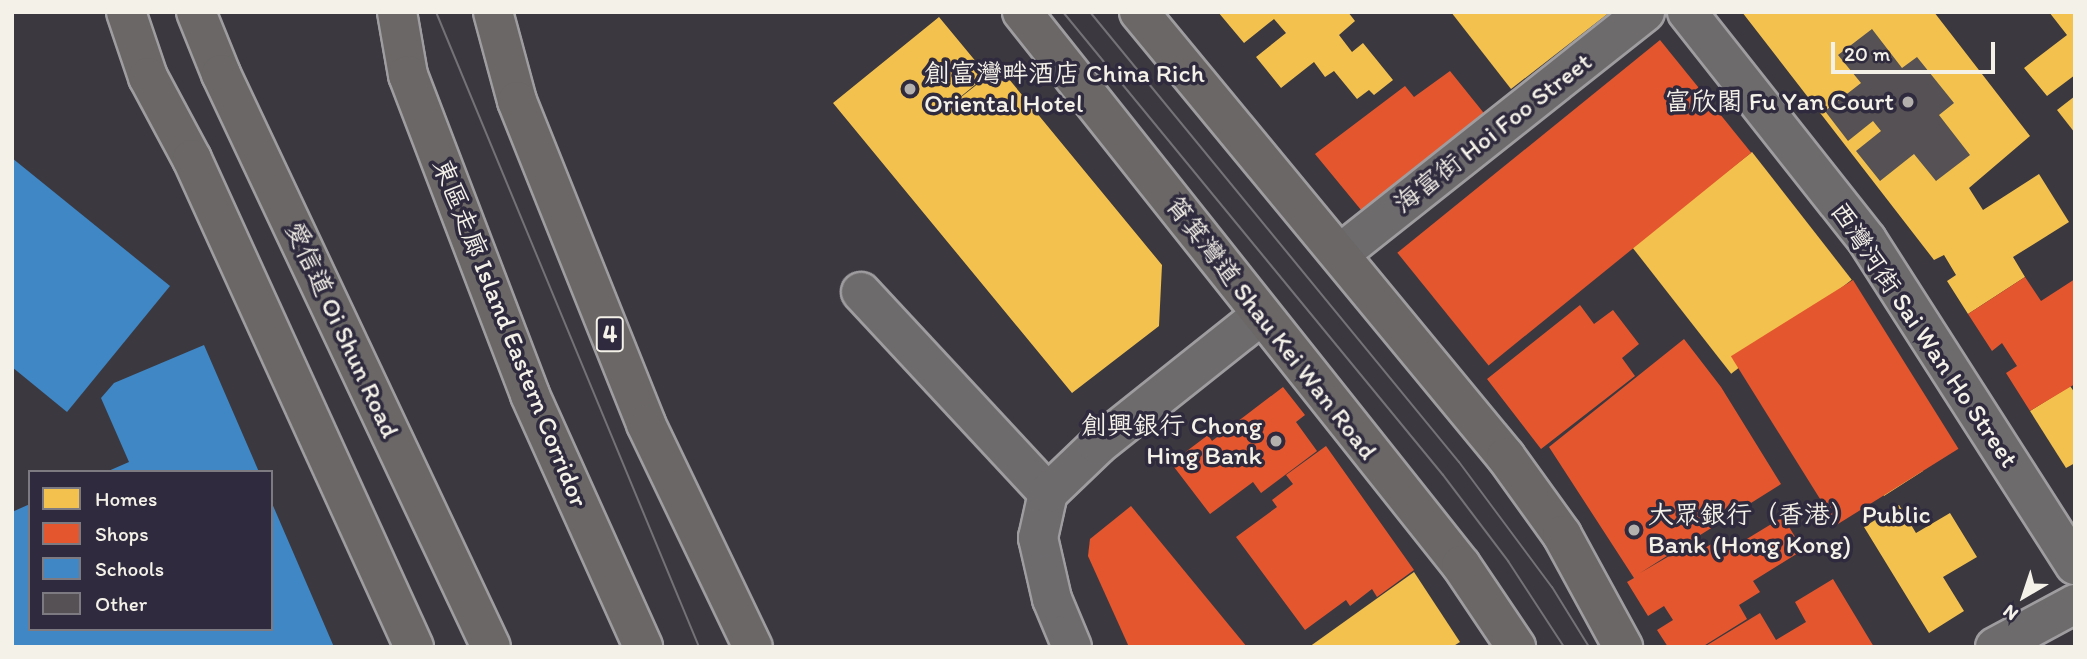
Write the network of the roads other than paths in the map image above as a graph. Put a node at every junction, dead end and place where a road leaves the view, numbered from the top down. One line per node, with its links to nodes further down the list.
1 (126, 12): 17 (main road)
2 (196, 12): 18 (main road, 愛信道 Oi Shun Road)
3 (380, 12): 10 (main road)
4 (397, 12): 10 (main road, 東區走廊 Island Eastern Corridor)
5 (493, 12): 20 (main road, 4)
6 (1022, 12): 13 (main road, 筲箕灣道 Shau Kei Wan Road)
7 (1139, 12): 11 (main road)
8 (1645, 12): 11 (street, 海富街 Hoi Foo Street)
9 (1687, 12): 15 (street, 西灣河街 Sai Wan Ho Street)
10 (408, 75): 19 (main road, 東區走廊 Island Eastern Corridor)
11 (1341, 253): 23 (main road)
12 (861, 292): 14 (street)
13 (1260, 316): 14 (street); 22 (main road, 筲箕灣道 Shau Kei Wan Road)
14 (1048, 493): 21 (street)
15 (2075, 565)
16 (2075, 604): 24 (street)
17 (414, 647)
18 (491, 647)
19 (643, 647)
20 (753, 647)
21 (1072, 647)
22 (1516, 647)
23 (1623, 647)
24 (1995, 647)

